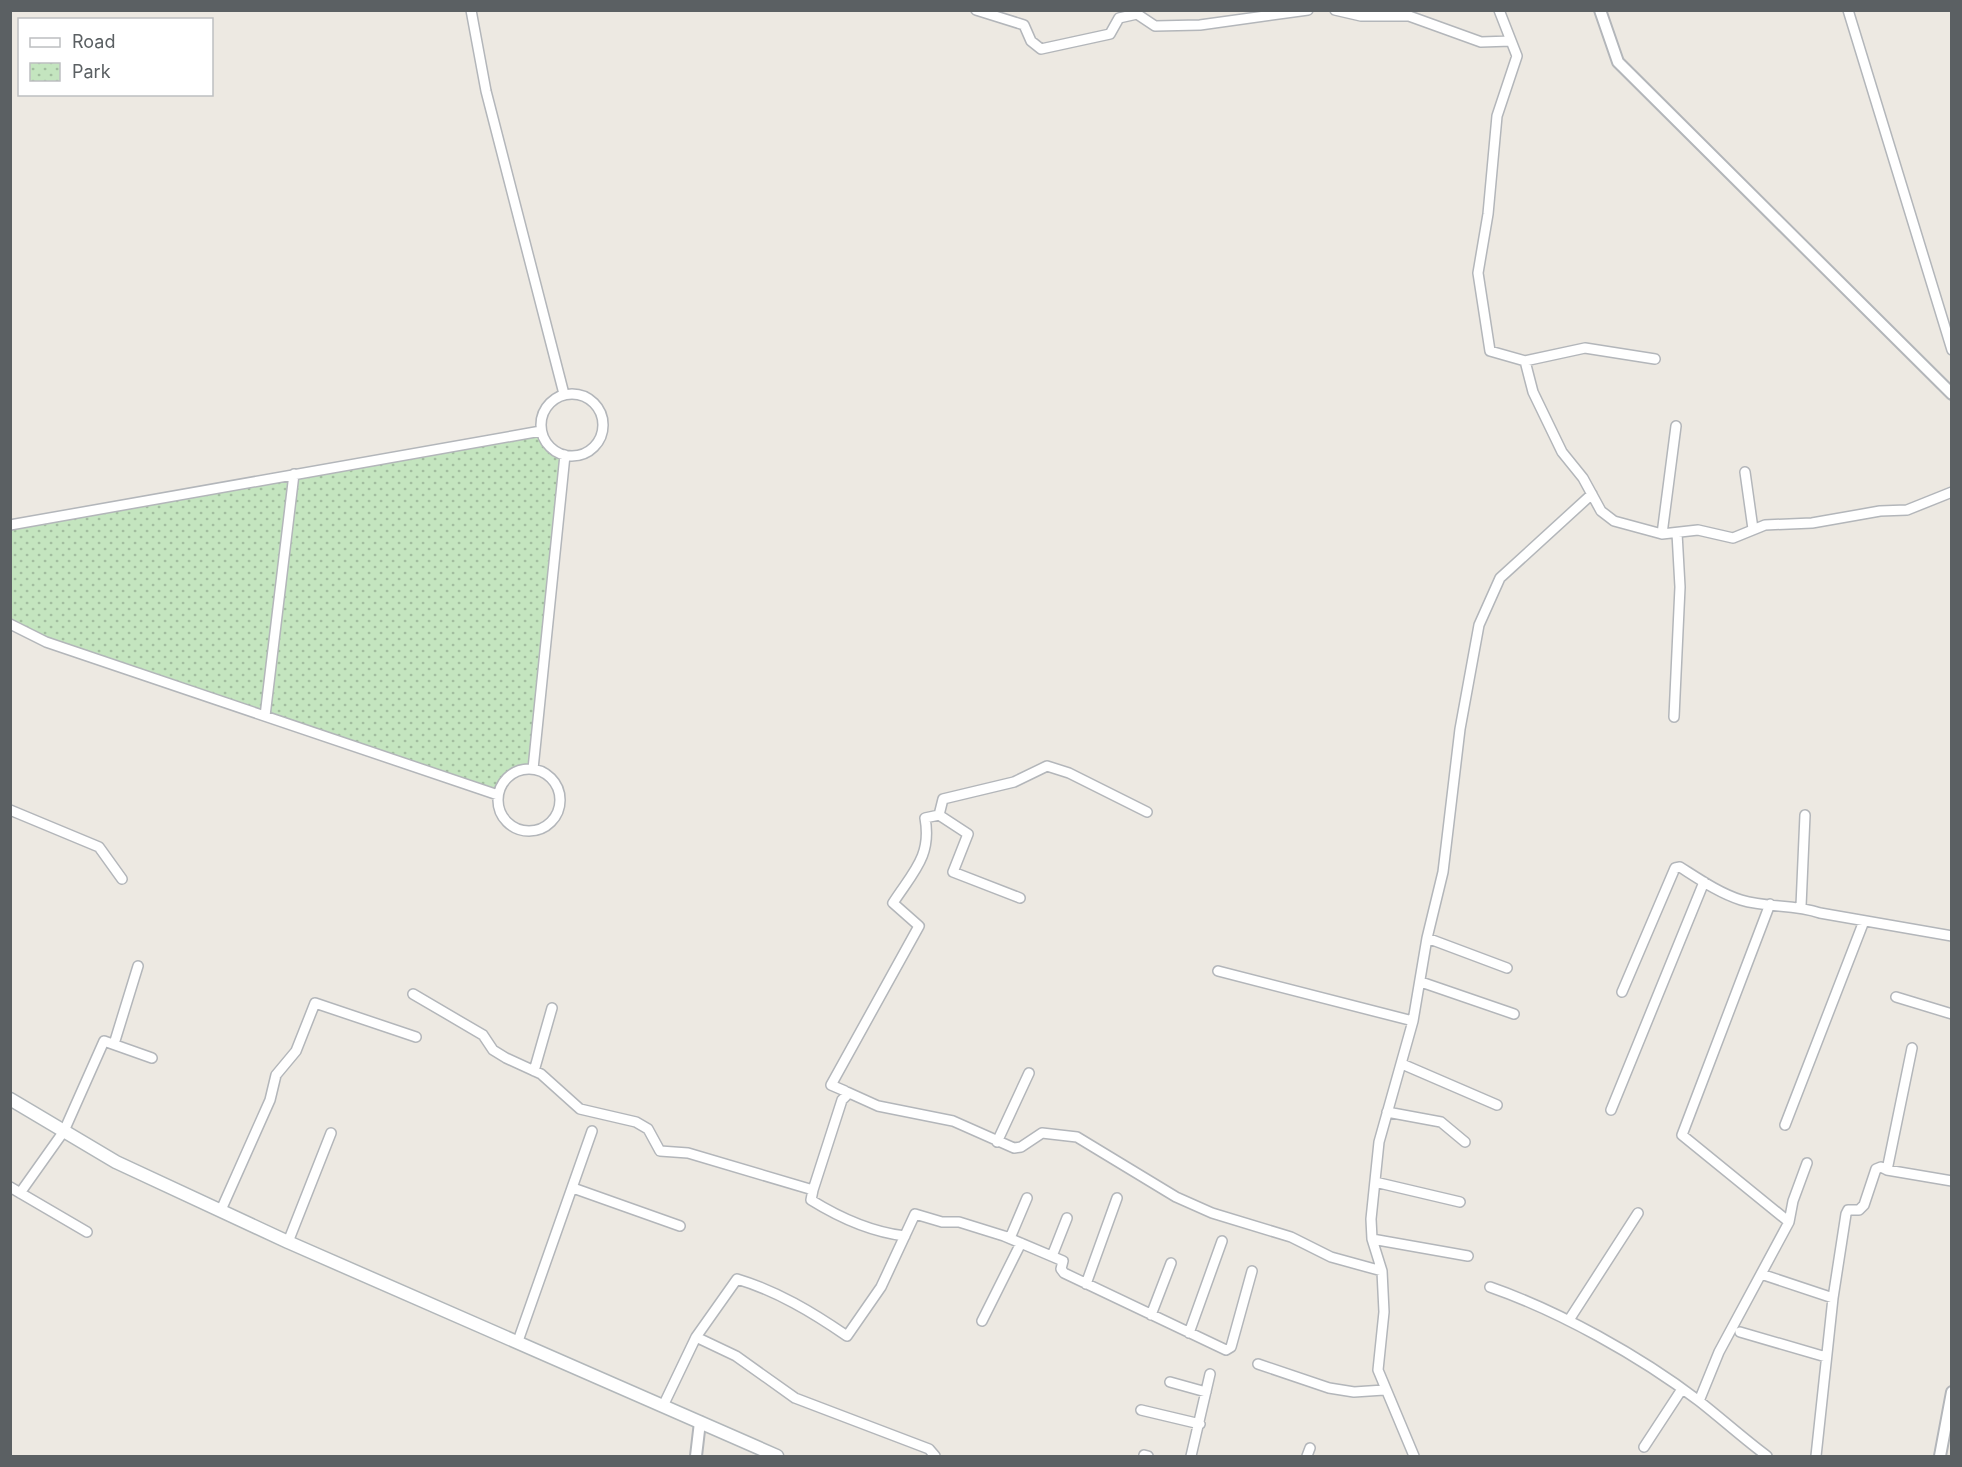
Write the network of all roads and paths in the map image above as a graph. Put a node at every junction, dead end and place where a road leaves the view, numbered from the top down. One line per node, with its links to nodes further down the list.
1 (471, 10): 12 (street)
2 (976, 10): 3 (street)
3 (1308, 10)
4 (1335, 10): 8 (street)
5 (1499, 10): 8 (street)
6 (1600, 10): 13 (street)
7 (1848, 10): 9 (street)
8 (1511, 41): 11 (street)
9 (1952, 350)
10 (1654, 359): 11 (street)
11 (1526, 361): 20 (street)
12 (564, 394): 15 (street); 16 (street)
13 (1952, 394)
14 (1676, 426): 24 (street)
15 (541, 431): 16 (street); 18 (street)
16 (565, 455): 28 (street)
17 (1746, 472): 22 (street)
18 (294, 474): 21 (street); 26 (street)
19 (1952, 492): 22 (street)
20 (1592, 494): 24 (street); 41 (street)
21 (10, 525)
22 (1752, 529): 23 (street)
23 (1677, 533): 24 (street); 27 (street)
24 (1662, 534)
25 (10, 624): 26 (street)
26 (265, 716): 29 (street)
27 (1674, 717)
28 (533, 769): 29 (street); 29 (street)
29 (498, 795)
30 (10, 810): 34 (street)
31 (1147, 812): 32 (street)
32 (939, 815): 36 (street); 60 (street)
33 (1805, 815): 38 (street)
34 (122, 879)
35 (1704, 882): 37 (street); 46 (street); 63 (street)
36 (1020, 898)
37 (1770, 904): 38 (street); 85 (street)
38 (1801, 906): 39 (street)
39 (1864, 921): 40 (street); 65 (street)
40 (1952, 936)
41 (1427, 938): 43 (street); 45 (street)
42 (138, 966): 54 (street)
43 (1507, 968)
44 (1218, 970): 52 (street)
45 (1421, 982): 50 (street); 52 (street)
46 (1622, 992)
47 (414, 994): 58 (street)
48 (1896, 997): 51 (street)
49 (552, 1008): 58 (street)
50 (1514, 1014)
51 (1952, 1014)
52 (1413, 1021): 57 (street)
53 (416, 1037): 82 (street)
54 (114, 1044): 56 (street); 66 (street)
55 (1912, 1048): 72 (street)
56 (152, 1058)
57 (1402, 1064): 62 (street); 64 (street)
58 (534, 1071): 77 (street)
59 (1029, 1073): 69 (street)
60 (847, 1092): 69 (street); 77 (street)
61 (10, 1100): 66 (main road)
62 (1497, 1105)
63 (1611, 1110)
64 (1387, 1112): 70 (street); 74 (street)
65 (1785, 1125)
66 (64, 1131): 78 (street); 82 (main road)
67 (592, 1131): 76 (street)
68 (332, 1133): 92 (street)
69 (997, 1142): 98 (street)
70 (1465, 1142)
71 (1807, 1162): 85 (street)
72 (1887, 1170): 73 (street); 102 (street)
73 (1952, 1181)
74 (1375, 1182): 81 (street); 90 (street)
75 (10, 1187): 78 (street)
76 (573, 1188): 86 (street); 109 (street)
77 (813, 1190): 88 (street)
78 (20, 1193): 87 (street)
79 (1027, 1198): 89 (street)
80 (1117, 1198): 100 (street)
81 (1460, 1202)
82 (220, 1210): 92 (main road)
83 (1638, 1213): 104 (street)
84 (1067, 1218): 94 (street)
85 (1789, 1222): 99 (street)
86 (680, 1227)
87 (87, 1232)
88 (905, 1236): 89 (street); 108 (street)
89 (1010, 1238): 93 (street)
90 (1372, 1239): 95 (street); 98 (street)
91 (1222, 1241): 107 (street)
92 (288, 1242): 109 (main road)
93 (1021, 1243): 94 (street); 105 (street)
94 (1052, 1256): 100 (street)
95 (1468, 1256)
96 (1171, 1263): 103 (street)
97 (1252, 1271): 107 (street)
98 (1382, 1271): 115 (street)
99 (1761, 1274): 102 (street); 118 (street)
100 (1086, 1284): 103 (street)
101 (1490, 1287): 104 (street)
102 (1833, 1298): 110 (street)
103 (1151, 1315): 107 (street)
104 (1569, 1320): 114 (street)
105 (982, 1321)
106 (1740, 1332): 110 (street)
107 (1189, 1333)
108 (696, 1337): 119 (street); 126 (street)
109 (518, 1341): 119 (main road)
110 (1826, 1357): 130 (street)
111 (1258, 1364): 115 (street)
112 (1210, 1374): 116 (street)
113 (1170, 1382): 116 (street)
114 (1682, 1389): 118 (street); 123 (street)
115 (1384, 1390): 128 (street)
116 (1206, 1392): 122 (street)
117 (1951, 1395): 131 (street)
118 (1699, 1401): 129 (street)
119 (663, 1406): 121 (main road)
120 (1141, 1410): 122 (street)
121 (700, 1422): 124 (street); 125 (main road)
122 (1200, 1424): 127 (street)
123 (1644, 1447)
124 (696, 1456)
125 (777, 1456)
126 (935, 1456)
127 (1191, 1456)
128 (1414, 1456)
129 (1767, 1456)
130 (1816, 1456)
131 (1940, 1456)

